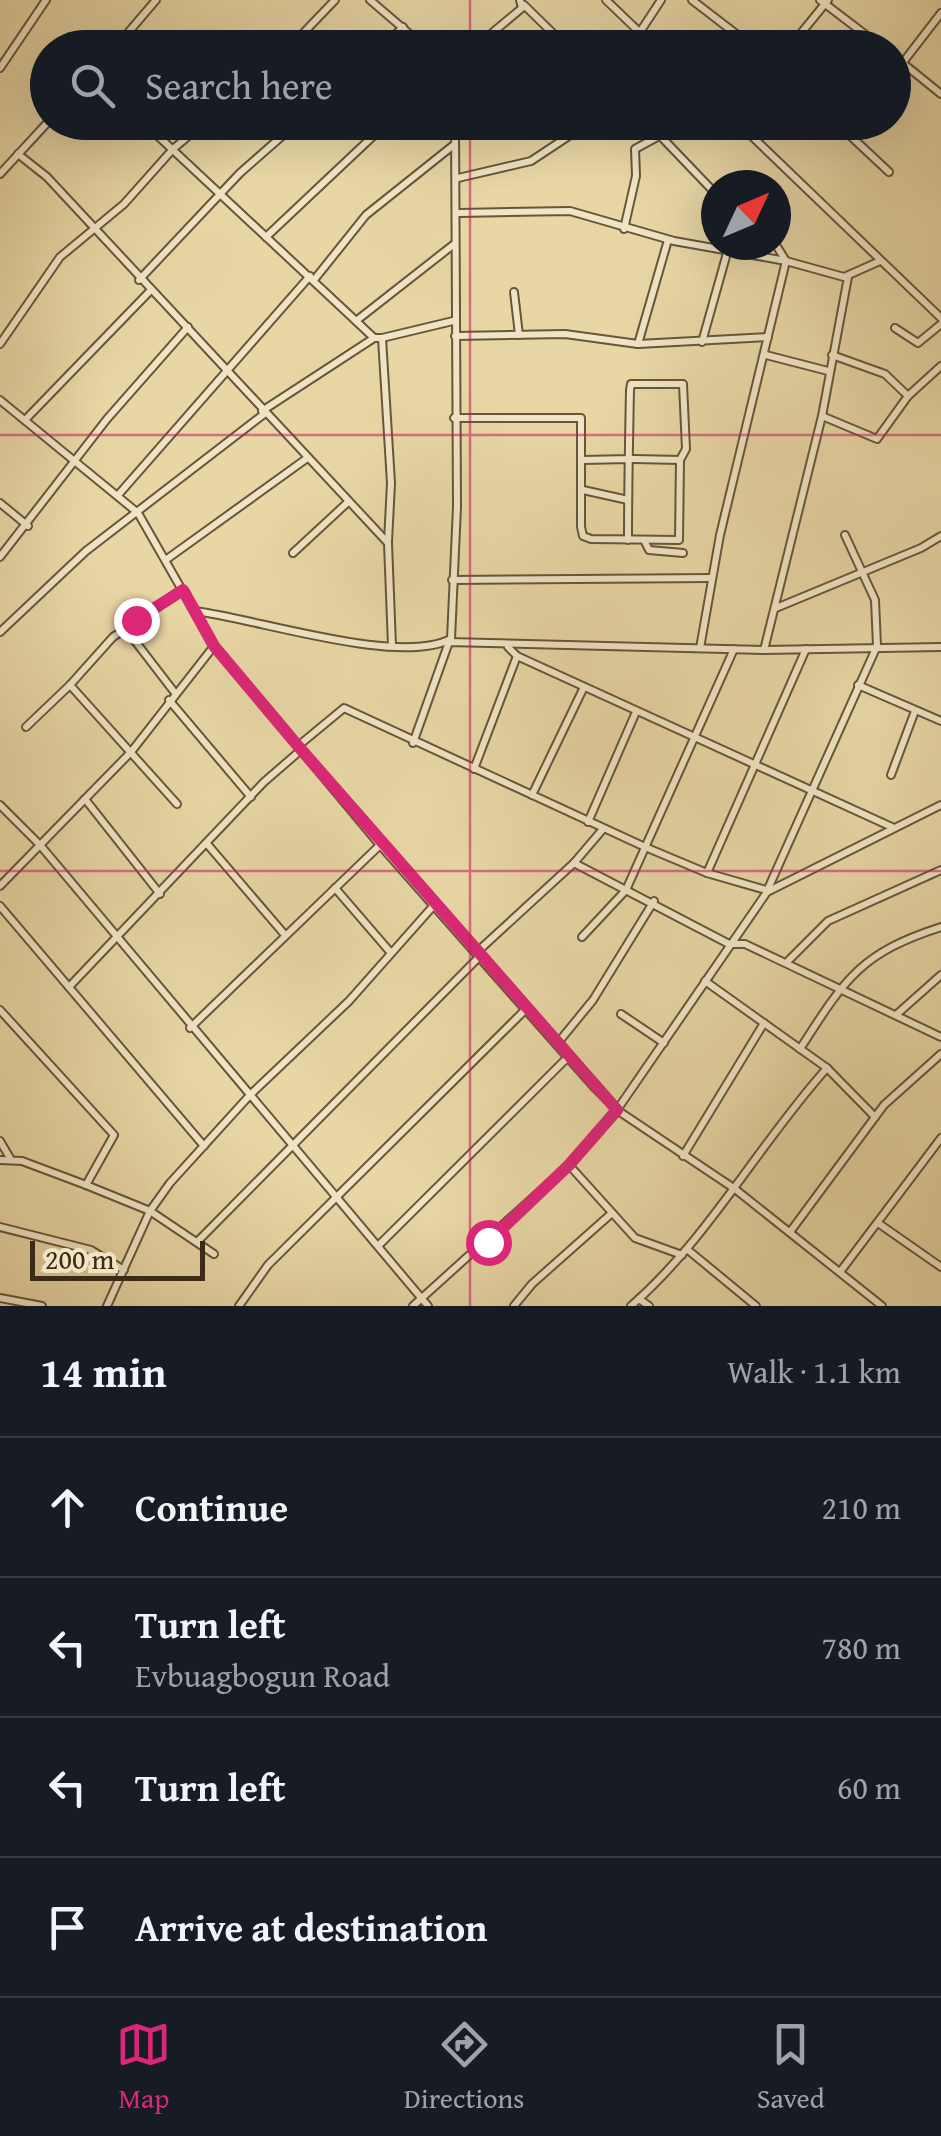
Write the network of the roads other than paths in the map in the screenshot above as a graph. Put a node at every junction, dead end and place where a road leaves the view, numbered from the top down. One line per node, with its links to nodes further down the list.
1 (46, 0): 24 (street)
2 (156, 0): 12 (street)
3 (336, 0): 13 (street)
4 (370, 0): 11 (street)
5 (606, 0): 18 (street)
6 (661, 0): 19 (street)
7 (692, 0): 20 (street)
8 (824, 1): 21 (street); 22 (street)
9 (521, 2): 16 (street); 17 (street)
10 (941, 13): 23 (street)
11 (403, 27): 14 (street); 15 (street)
12 (130, 30)
13 (307, 30)
14 (400, 30)
15 (406, 30)
16 (492, 30)
17 (550, 30)
18 (638, 30)
19 (641, 30)
20 (731, 30)
21 (802, 30)
22 (860, 30)
23 (911, 52)
24 (2, 62)
25 (911, 70): 26 (street)
26 (941, 94)
27 (31, 140): 40 (street)
28 (163, 140): 39 (street)
29 (184, 140): 39 (street)
30 (279, 140): 45 (street)
31 (369, 140): 49 (street)
32 (456, 140): 38 (street)
33 (563, 140): 43 (street)
34 (652, 140): 48 (street)
35 (663, 140): 44 (street)
36 (756, 140): 55 (street)
37 (855, 140): 41 (street)
38 (456, 143): 43 (street); 57 (street)
39 (173, 149): 45 (street); 47 (street)
40 (18, 154): 42 (street); 47 (street)
41 (889, 172)
42 (0, 174)
43 (458, 178): 46 (street)
44 (701, 179)
45 (219, 196): 49 (street); 58 (street)
46 (458, 213): 48 (street); 51 (street)
47 (94, 229): 58 (street); 71 (street)
48 (624, 229): 50 (street)
49 (266, 237): 57 (street)
50 (668, 240): 52 (street); 72 (street)
51 (454, 244): 61 (street); 62 (street)
52 (701, 247)
53 (725, 260): 70 (street)
54 (786, 260): 56 (street); 69 (street)
55 (880, 261): 56 (street); 63 (street)
56 (848, 276): 74 (street)
57 (312, 278): 61 (street); 76 (street)
58 (139, 280): 59 (street)
59 (150, 291): 64 (street); 83 (street)
60 (514, 292): 66 (street)
61 (356, 321): 68 (street)
62 (453, 321): 67 (street); 68 (street)
63 (941, 321): 65 (street)
64 (188, 328): 76 (street); 88 (street)
65 (894, 328)
66 (518, 334): 67 (street); 72 (street)
67 (455, 336): 82 (street)
68 (378, 338): 80 (street); 100 (street)
69 (768, 338): 70 (street); 73 (street)
70 (702, 342): 72 (street)
71 (0, 344)
72 (638, 344)
73 (766, 354): 77 (street); 106 (street)
74 (832, 355): 77 (street); 78 (street)
75 (941, 366): 78 (street)
76 (225, 371): 80 (street); 90 (street)
77 (828, 371): 81 (street)
78 (908, 396): 81 (street)
79 (0, 400): 83 (street)
80 (263, 413): 84 (street); 94 (street)
81 (822, 416): 109 (street)
82 (454, 418): 86 (street); 107 (street)
83 (25, 420): 88 (street)
84 (306, 459): 93 (street); 104 (street)
85 (629, 459): 86 (street); 87 (street); 87 (street); 91 (street)
86 (583, 460): 89 (street)
87 (680, 460): 99 (street)
88 (77, 462): 90 (street); 95 (street)
89 (583, 490): 91 (street); 98 (street)
90 (119, 494): 94 (street)
91 (628, 500): 98 (street)
92 (0, 502): 95 (street)
93 (347, 503): 100 (street); 102 (street)
94 (138, 513): 104 (street); 112 (street)
95 (28, 526): 103 (street)
96 (846, 534): 105 (street)
97 (941, 536): 105 (street)
98 (628, 540): 99 (street)
99 (644, 540): 101 (street)
100 (388, 543): 115 (street)
101 (683, 552)
102 (293, 553)
103 (0, 557)
104 (167, 559): 108 (street)
105 (862, 572): 109 (street); 117 (street)
106 (712, 578): 107 (street); 119 (street)
107 (452, 580): 113 (street)
108 (183, 590): 110 (street); 111 (street)
109 (776, 608): 122 (street)
110 (194, 610): 114 (street); 115 (street)
111 (125, 628): 125 (street); 127 (street)
112 (0, 632)
113 (448, 642): 115 (street); 116 (street); 133 (street)
114 (214, 646): 127 (street); 134 (street)
115 (392, 646)
116 (507, 646): 119 (street); 123 (street)
117 (878, 646): 118 (street); 121 (street); 124 (street)
118 (941, 647)
119 (700, 648): 120 (street)
120 (734, 648): 122 (street); 132 (street)
121 (806, 649): 122 (street); 136 (street)
122 (764, 650)
123 (517, 656): 126 (street); 137 (street)
124 (858, 685): 128 (street); 139 (street)
125 (70, 686): 131 (street); 135 (street)
126 (584, 687): 129 (street); 140 (street)
127 (172, 696): 135 (street); 141 (street)
128 (915, 711): 130 (street); 138 (street)
129 (636, 712): 132 (street); 146 (street)
130 (941, 721)
131 (26, 727)
132 (696, 739): 136 (street); 152 (street)
133 (414, 744): 134 (street); 137 (street)
134 (299, 748): 141 (street); 151 (street)
135 (131, 752): 142 (street); 143 (street)
136 (756, 767): 139 (street); 155 (street)
137 (474, 769): 140 (street)
138 (891, 775)
139 (814, 794): 148 (street); 159 (street)
140 (532, 795): 146 (street)
141 (251, 797): 150 (street)
142 (85, 799): 149 (street); 160 (street)
143 (178, 804)
144 (0, 805): 149 (street)
145 (941, 805): 148 (street)
146 (588, 822): 147 (street)
147 (603, 829): 152 (street); 153 (street)
148 (896, 829): 159 (street)
149 (40, 845): 156 (street); 167 (street)
150 (208, 845): 160 (street); 165 (street)
151 (380, 845): 157 (street); 162 (street)
152 (645, 847): 155 (street); 158 (street)
153 (574, 863): 158 (street); 170 (street)
154 (941, 870): 171 (street)
155 (708, 873): 159 (street)
156 (0, 886)
157 (335, 888): 165 (street); 169 (street)
158 (626, 890): 161 (street); 166 (street)
159 (767, 891): 168 (street)
160 (160, 894): 167 (street)
161 (654, 901): 168 (street); 184 (street)
162 (435, 903): 169 (street); 170 (street)
163 (0, 906): 174 (street)
164 (941, 927): 175 (street)
165 (285, 935): 181 (street)
166 (582, 937)
167 (115, 938): 174 (street); 181 (street)
168 (729, 944): 171 (street); 173 (street)
169 (392, 952): 189 (street)
170 (478, 954): 176 (street); 195 (street)
171 (786, 963): 175 (street)
172 (941, 976): 179 (street)
173 (705, 981): 180 (street); 183 (street)
174 (69, 987): 194 (street)
175 (840, 988): 179 (street); 185 (street)
176 (527, 1008): 184 (street); 202 (street)
177 (0, 1010): 200 (street)
178 (621, 1014): 183 (street)
179 (896, 1015): 182 (street)
180 (764, 1022): 185 (street); 196 (street)
181 (190, 1028): 189 (street)
182 (941, 1037)
183 (664, 1043): 190 (street)
184 (557, 1044): 187 (street)
185 (800, 1049): 188 (street)
186 (941, 1054): 191 (street)
187 (568, 1057): 190 (street); 209 (street)
188 (828, 1068): 191 (street); 201 (street)
189 (250, 1095): 194 (street); 195 (street)
190 (617, 1110): 196 (street); 199 (street)
191 (875, 1116): 207 (street)
192 (941, 1138): 205 (street)
193 (0, 1141): 197 (street)
194 (204, 1146): 203 (street)
195 (294, 1149): 202 (street); 208 (street)
196 (683, 1156): 201 (street)
197 (10, 1158): 198 (street); 200 (street)
198 (0, 1160)
199 (569, 1165): 204 (street); 217 (street)
200 (86, 1185): 203 (street)
201 (734, 1189): 207 (street); 210 (street)
202 (336, 1196): 209 (street); 220 (street)
203 (150, 1211): 208 (street); 213 (street)
204 (612, 1212): 210 (street); 222 (street)
205 (878, 1223): 212 (street); 214 (street)
206 (0, 1228): 213 (street)
207 (790, 1232): 214 (street)
208 (198, 1241): 211 (street)
209 (380, 1244): 217 (street)
210 (685, 1252): 216 (street); 225 (street)
211 (214, 1254)
212 (941, 1267)
213 (124, 1270): 219 (street)
214 (840, 1272): 226 (street)
215 (0, 1298): 218 (street)
216 (639, 1298): 223 (street); 224 (street)
217 (425, 1302): 221 (street)
218 (42, 1306)
219 (107, 1306)
220 (239, 1306)
221 (413, 1306)
222 (514, 1306)
223 (631, 1306)
224 (649, 1306)
225 (756, 1306)
226 (882, 1306)

